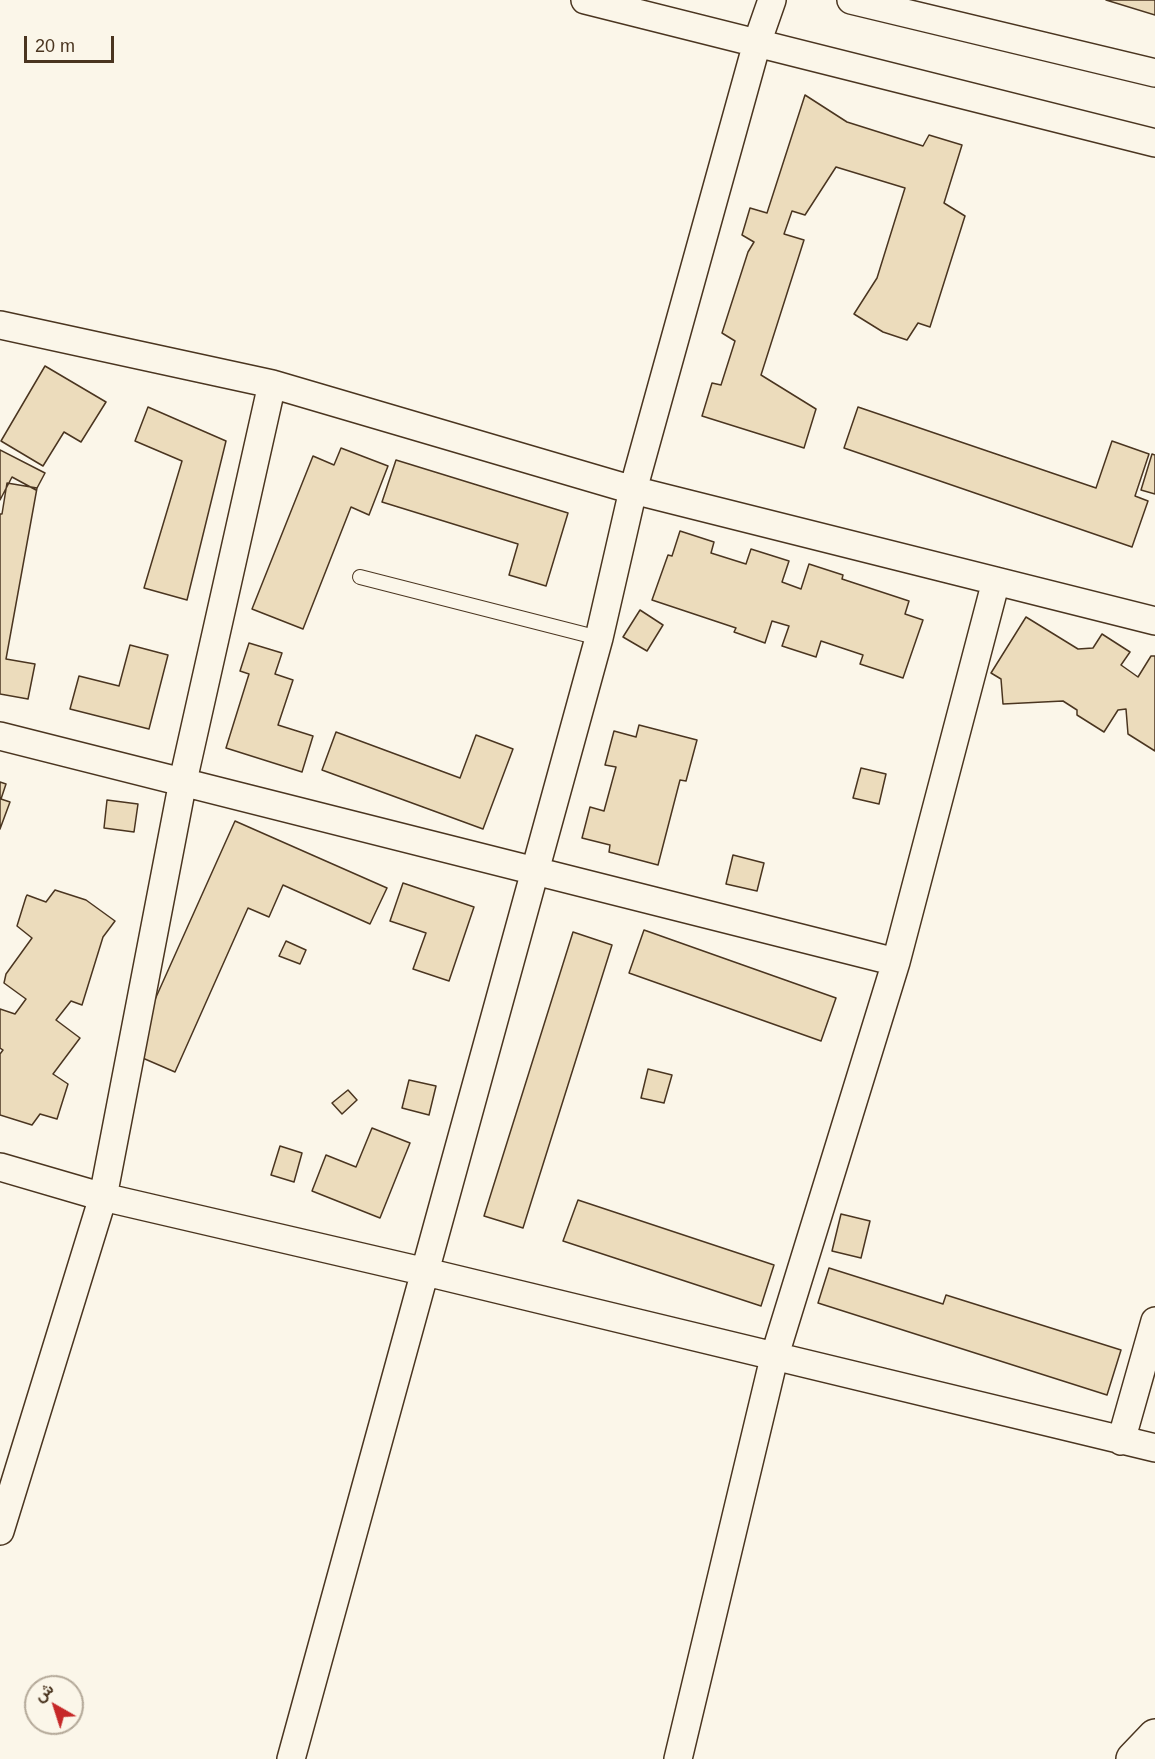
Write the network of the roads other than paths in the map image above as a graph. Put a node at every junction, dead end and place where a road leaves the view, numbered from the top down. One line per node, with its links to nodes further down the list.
1 (585, 0): 4 (street)
2 (772, 0): 4 (street)
3 (851, 0): 5 (street)
4 (757, 43): 6 (street); 9 (street)
5 (1155, 73)
6 (1155, 144)
7 (0, 324): 8 (street)
8 (272, 384): 9 (street); 15 (street)
9 (633, 489): 11 (street); 13 (street)
10 (360, 577): 13 (lane)
11 (996, 581): 12 (street); 17 (street)
12 (1155, 621)
13 (599, 638): 16 (street)
14 (0, 736): 15 (street)
15 (183, 781): 16 (street); 19 (street)
16 (534, 871): 17 (street); 20 (street)
17 (896, 962): 22 (street)
18 (0, 1167): 19 (street)
19 (103, 1197): 20 (street); 25 (street)
20 (426, 1272): 22 (street); 27 (street)
21 (1155, 1321): 23 (street)
22 (774, 1358): 23 (street); 28 (street)
23 (1121, 1441): 24 (street)
24 (1155, 1448)
25 (0, 1531)
26 (1155, 1736): 29 (street)
27 (291, 1759)
28 (678, 1759)
29 (1133, 1759)

